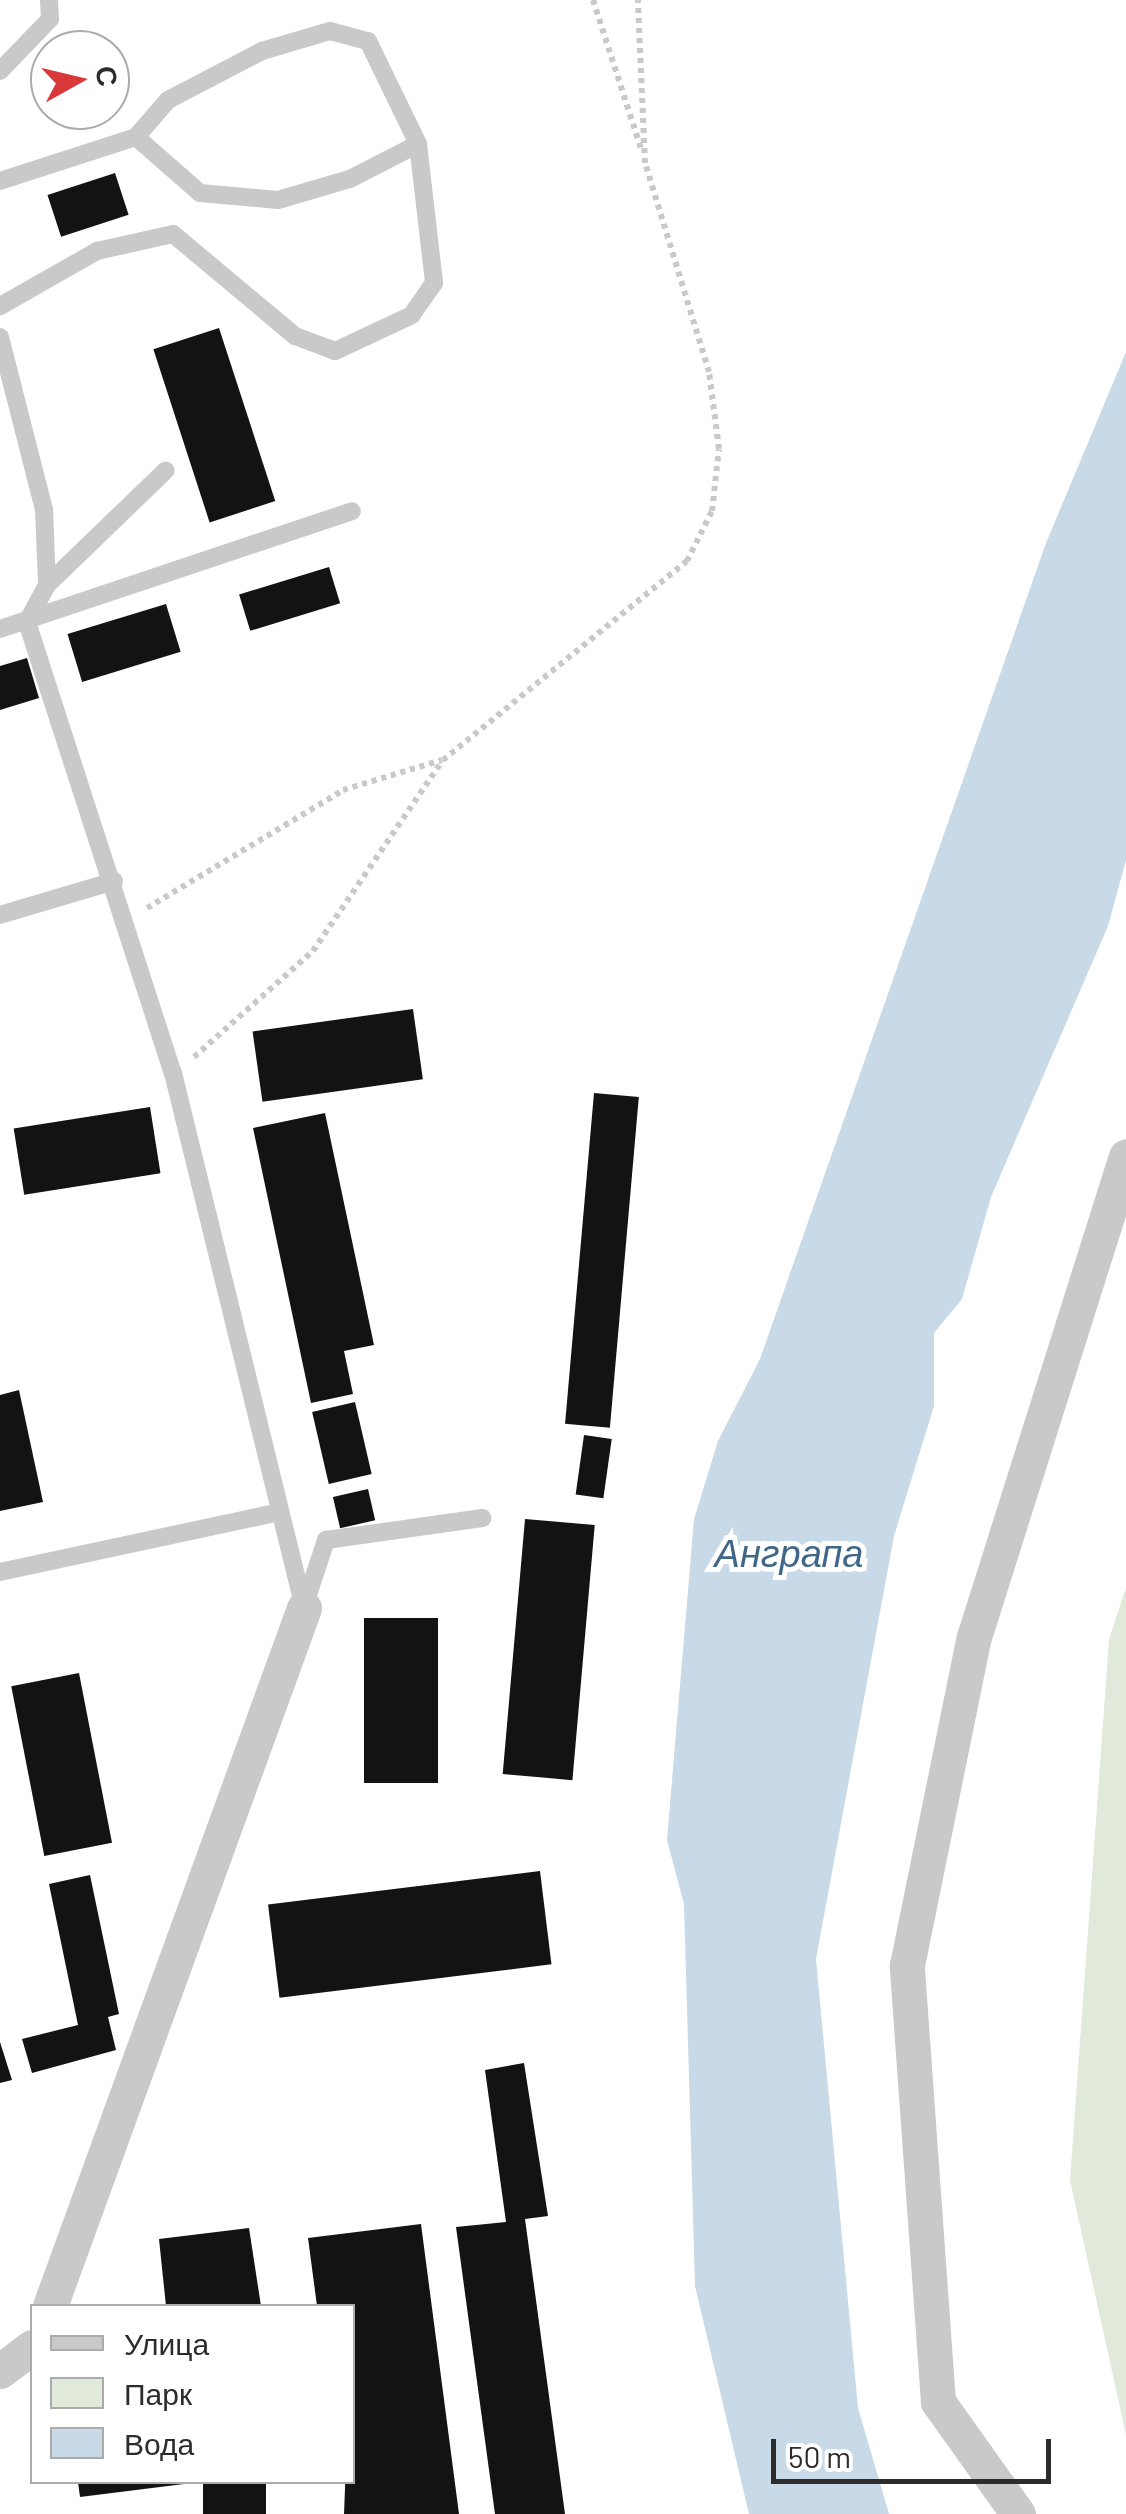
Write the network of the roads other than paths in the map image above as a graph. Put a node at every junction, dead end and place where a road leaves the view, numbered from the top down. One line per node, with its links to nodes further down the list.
1 (50, 0): 2 (lane)
2 (0, 70)
3 (136, 137): 4 (lane); 4 (lane); 5 (lane)
4 (418, 144): 6 (lane)
5 (0, 181)
6 (0, 306)
7 (0, 338): 10 (lane)
8 (166, 470): 10 (lane)
9 (352, 510): 11 (lane)
10 (47, 585): 11 (lane)
11 (27, 622): 12 (lane); 13 (lane)
12 (0, 629)
13 (114, 880): 14 (lane); 16 (lane)
14 (0, 915)
15 (1126, 1156): 23 (street)
16 (280, 1512): 18 (lane); 19 (lane)
17 (482, 1518): 19 (lane)
18 (0, 1572)
19 (304, 1608): 20 (street)
20 (51, 2304)
21 (30, 2348): 22 (street)
22 (0, 2372)
23 (1018, 2514)

